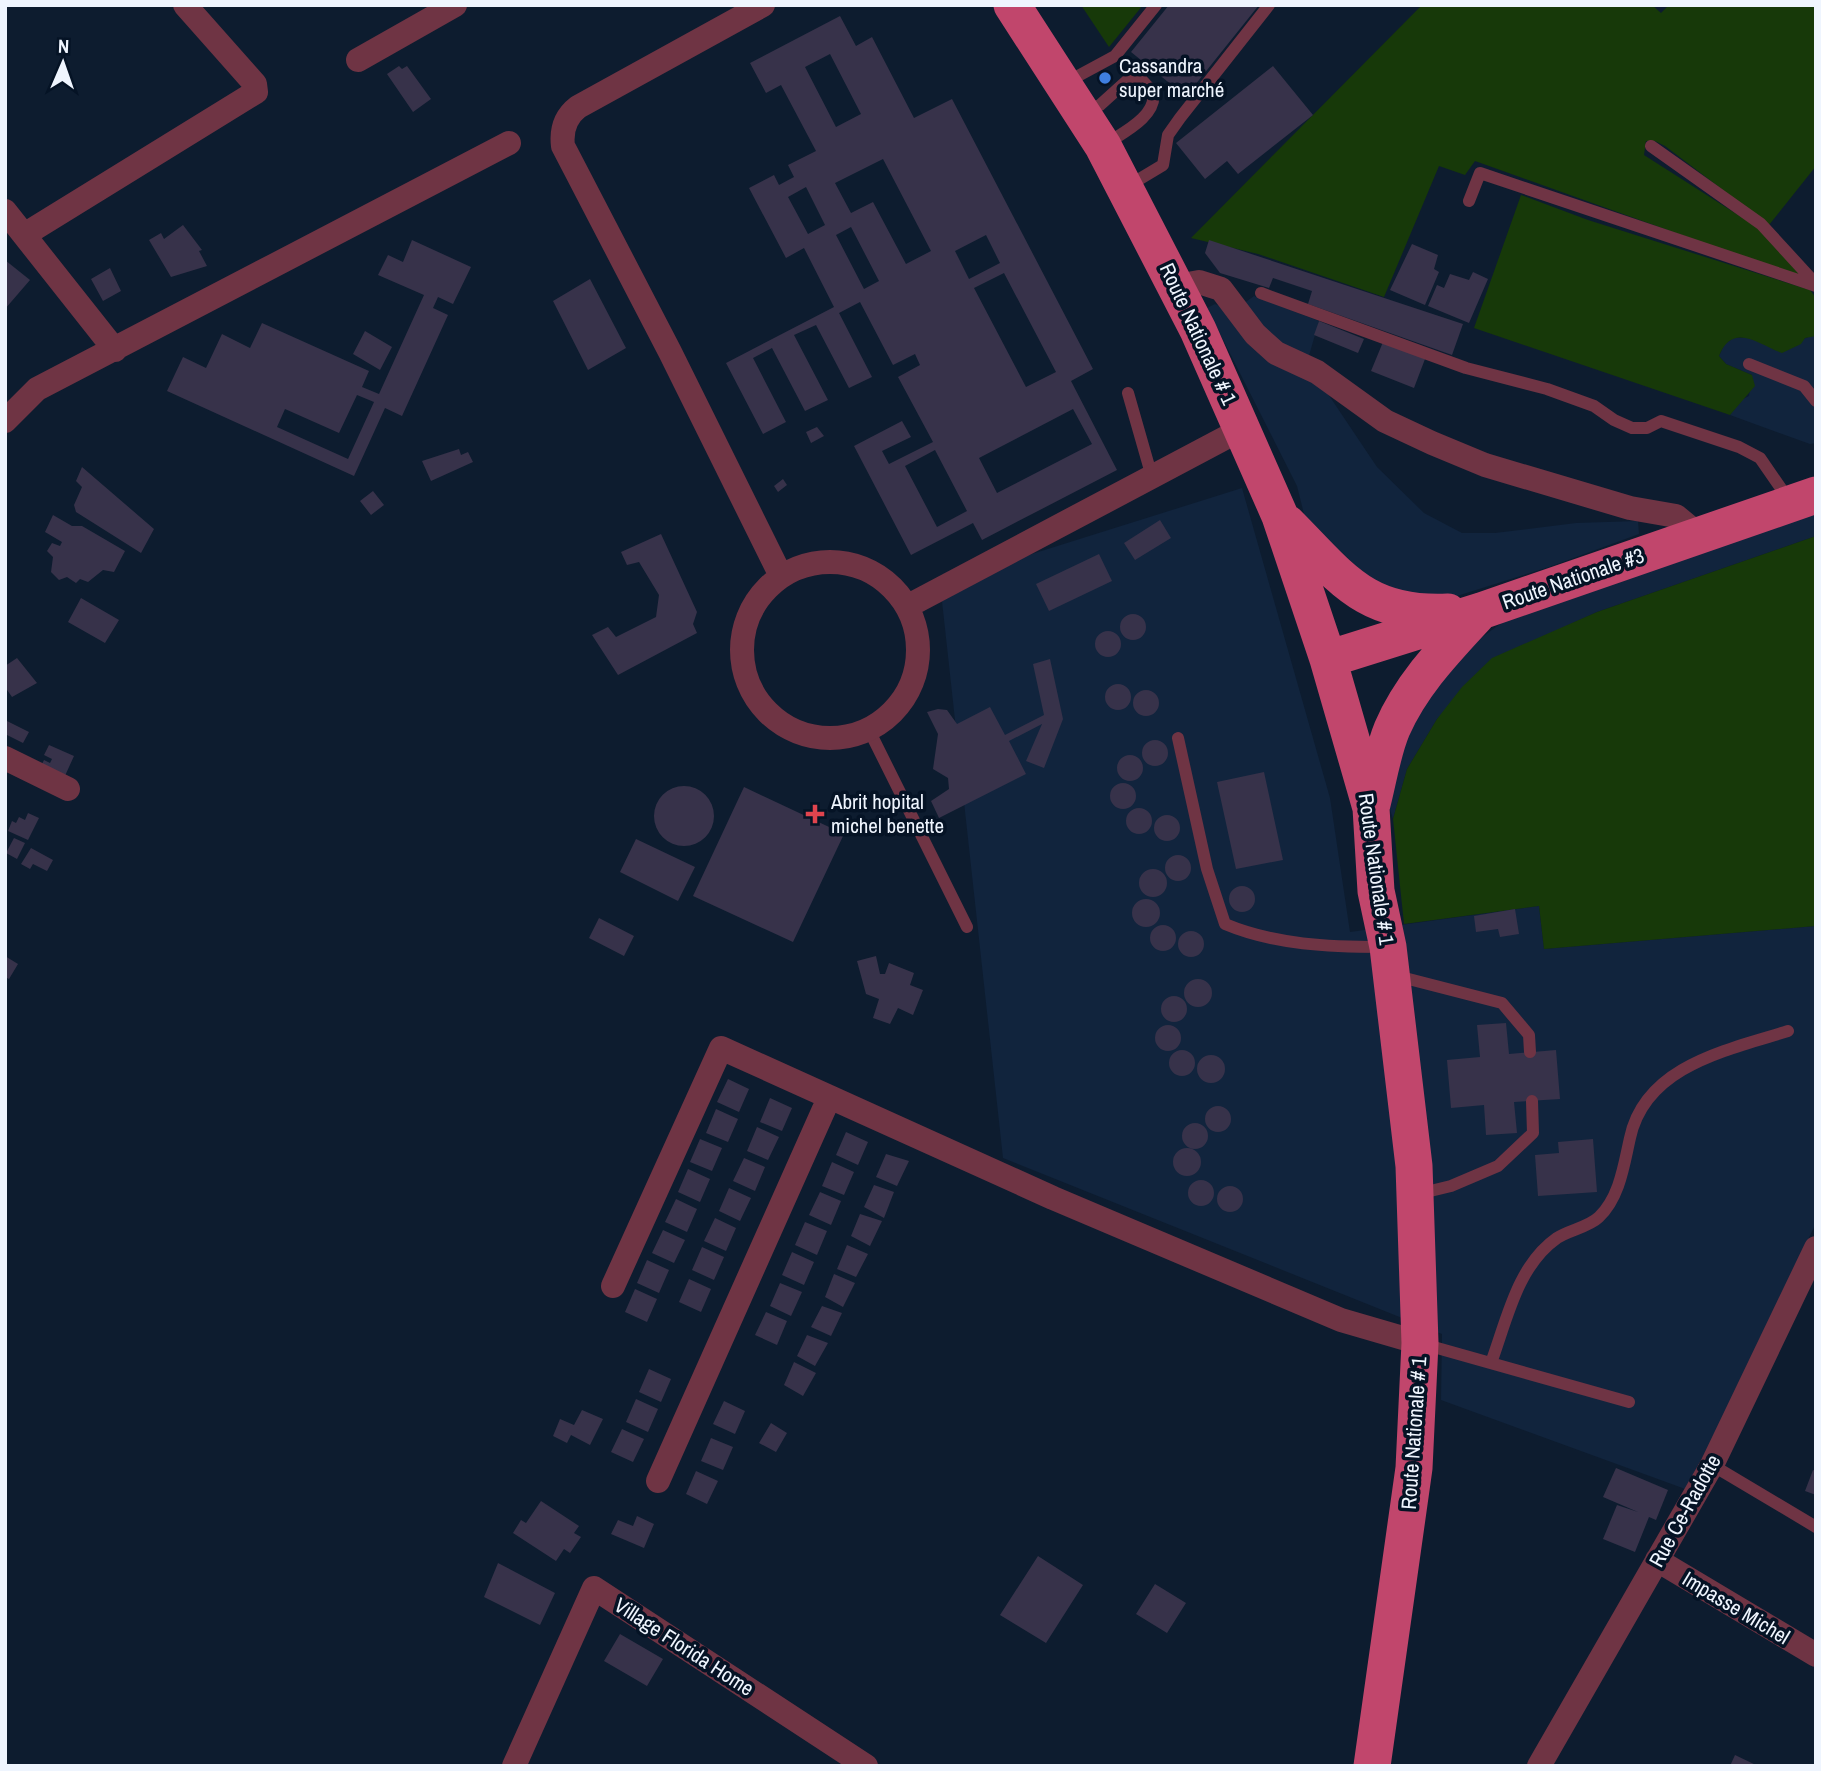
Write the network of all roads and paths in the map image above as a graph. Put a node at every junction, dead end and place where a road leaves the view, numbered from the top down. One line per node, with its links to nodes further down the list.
1 (185, 5): 15 (street)
2 (455, 5): 7 (street)
3 (763, 5): 29 (street)
4 (1012, 5): 8 (main road, Route Nationale # 1)
5 (1156, 5): 8 (lane)
6 (1269, 5): 12 (lane)
7 (358, 60)
8 (1073, 98): 10 (main road, Route Nationale # 1); 10 (lane)
9 (509, 142): 19 (street)
10 (1103, 146): 12 (main road, Route Nationale # 1)
11 (1651, 146): 16 (lane)
12 (1125, 188): 17 (main road, Route Nationale # 1)
13 (1469, 201): 16 (lane)
14 (5, 211): 15 (street)
15 (24, 236): 19 (street)
16 (1816, 285)
17 (1177, 286): 24 (main road, Route Nationale # 1); 28 (street)
18 (1261, 293): 26 (lane)
19 (115, 350): 23 (street)
20 (1749, 364): 22 (lane)
21 (1128, 393): 25 (lane)
22 (1816, 401)
23 (5, 421)
24 (1242, 429): 25 (street); 27 (main road, Route Nationale # 1)
25 (1152, 477): 30 (street)
26 (1804, 499): 28 (main road, Route Nationale #3)
27 (1280, 516): 31 (main road); 32 (main road, Route Nationale # 1)
28 (1699, 535): 31 (main road, Route Nationale #3)
29 (781, 576): 30 (street); 33 (street)
30 (908, 606): 33 (street)
31 (1481, 611): 32 (main road, Route Nationale #3); 37 (main road)
32 (1328, 659): 37 (main road, Route Nationale # 1)
33 (869, 730): 38 (lane)
34 (1178, 738): 39 (lane)
35 (5, 758): 36 (street)
36 (68, 789)
37 (1371, 808): 39 (main road, Route Nationale # 1)
38 (967, 927)
39 (1389, 960): 41 (lane); 44 (main road, Route Nationale # 1)
40 (1788, 1031): 48 (lane)
41 (1530, 1052)
42 (829, 1098): 46 (street); 47 (street); 51 (street)
43 (1532, 1101): 44 (lane)
44 (1414, 1195): 47 (main road, Route Nationale # 1)
45 (1816, 1248): 50 (street, Rue Ce-Radotte)
46 (613, 1286)
47 (1420, 1343): 48 (lane); 57 (main road, Route Nationale # 1)
48 (1491, 1363): 49 (lane)
49 (1629, 1402)
50 (1712, 1465): 52 (lane); 53 (street, Rue Ce-Radotte)
51 (658, 1481)
52 (1816, 1527)
53 (1657, 1560): 54 (street, Impasse Michel); 58 (street, Rue Ce-Radotte)
54 (1816, 1655)
55 (514, 1766): 56 (street, Village Florida Home)
56 (866, 1766)
57 (1372, 1766)
58 (1539, 1766)

